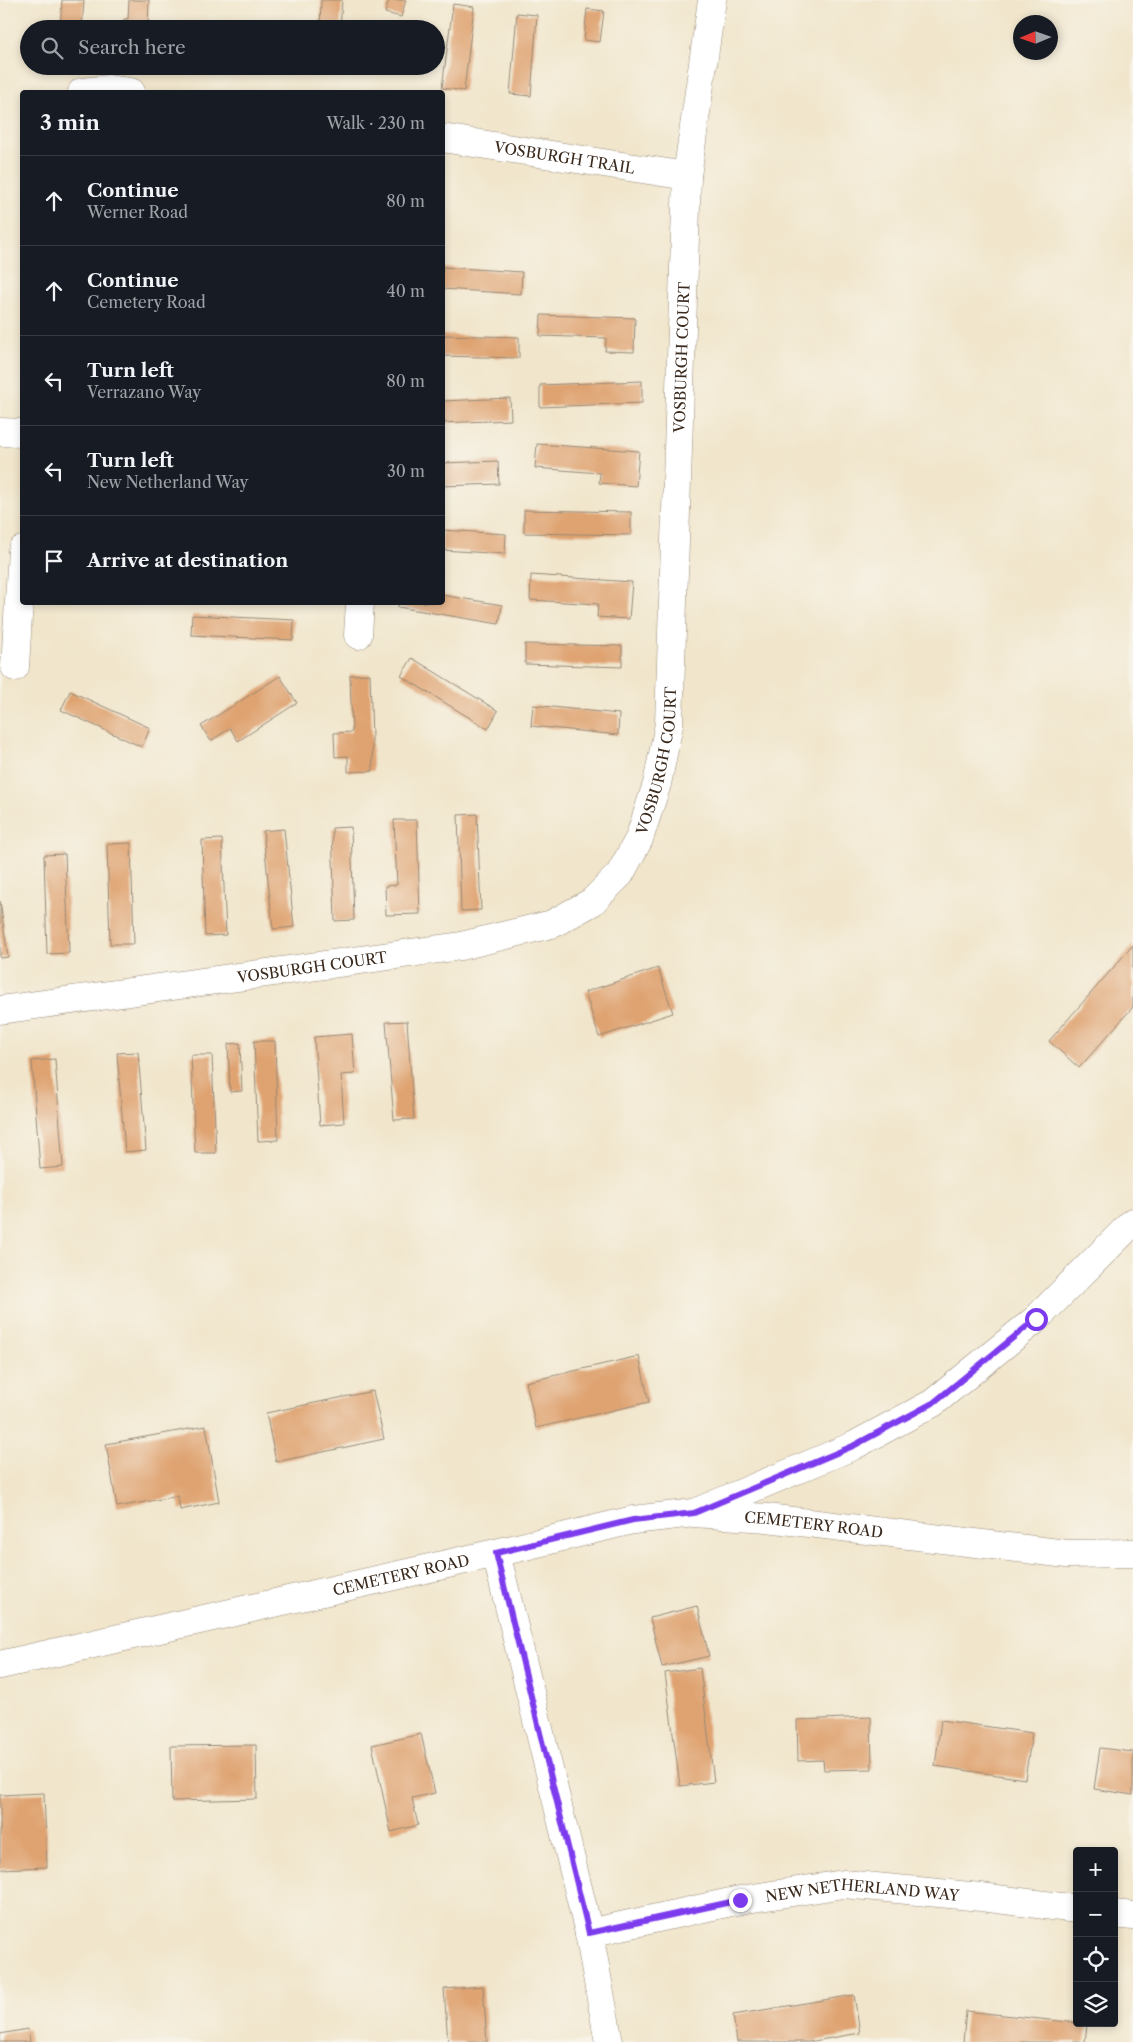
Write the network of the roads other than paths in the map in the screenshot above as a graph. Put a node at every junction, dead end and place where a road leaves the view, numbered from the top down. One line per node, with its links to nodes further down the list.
1 (712, 0): 5 (street, VOSBURGH COURT)
2 (100, 90): 3 (street)
3 (116, 90)
4 (445, 138): 5 (street, VOSBURGH TRAIL)
5 (687, 176): 12 (street, VOSBURGH COURT)
6 (0, 432): 7 (street)
7 (20, 433)
8 (20, 589): 11 (street)
9 (360, 605): 10 (street)
10 (358, 635)
11 (16, 667)
12 (0, 1010)
13 (1133, 1222): 14 (street)
14 (694, 1513): 15 (street, CEMETERY ROAD); 16 (street, CEMETERY ROAD)
15 (496, 1553): 17 (street, CEMETERY ROAD); 21 (street)
16 (1133, 1553)
17 (0, 1665)
18 (1073, 1908): 21 (street, NEW NETHERLAND WAY)
19 (1118, 1914): 20 (street)
20 (1133, 1916)
21 (589, 1933): 22 (street)
22 (609, 2042)

